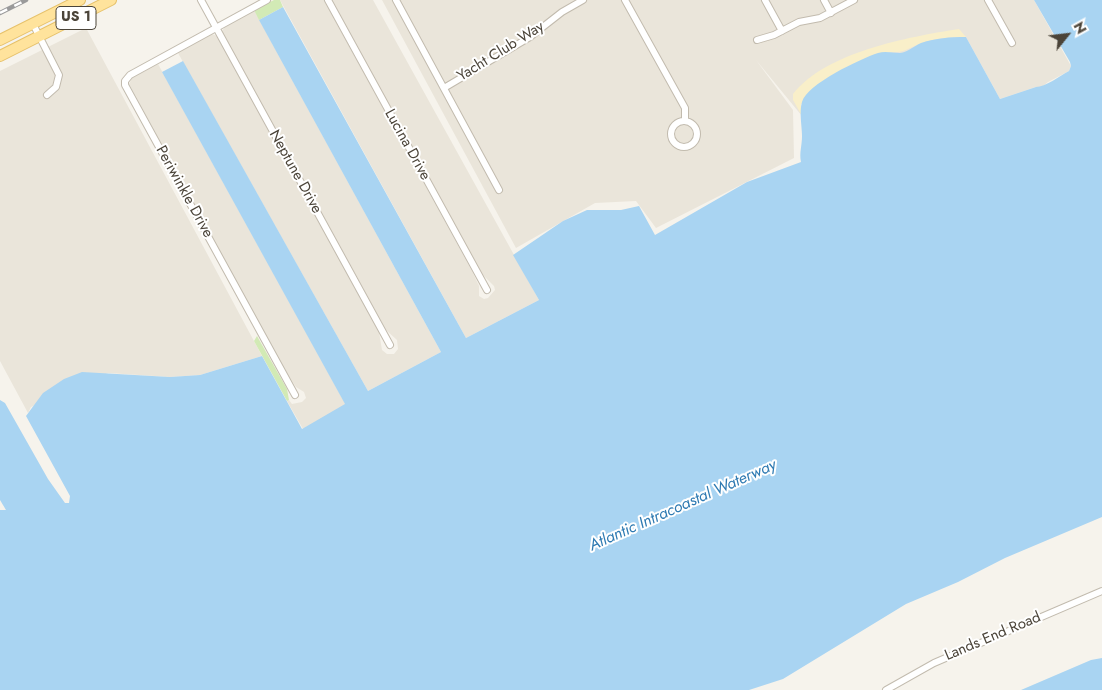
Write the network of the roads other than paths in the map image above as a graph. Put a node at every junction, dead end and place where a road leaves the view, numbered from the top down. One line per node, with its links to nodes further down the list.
1 (80, 0): 14 (main road, US 1)
2 (112, 0): 17 (main road, US 1)
3 (201, 0): 15 (street, Neptune Drive)
4 (267, 0): 15 (street)
5 (328, 0): 26 (street, Lucina Drive)
6 (396, 0): 22 (street, Yacht Club Way)
7 (583, 0): 22 (street, Yacht Club Way)
8 (625, 0): 24 (street)
9 (765, 0): 16 (street)
10 (824, 0): 13 (street)
11 (854, 0): 13 (street)
12 (988, 0): 20 (street)
13 (831, 13): 16 (street)
14 (33, 24): 17 (street); 18 (main road, US 1)
15 (216, 28): 27 (street, Neptune Drive); 28 (street, Periwinkle Drive)
16 (782, 30): 19 (street)
17 (40, 36): 21 (main road, US 1); 23 (street)
18 (0, 40)
19 (757, 40)
20 (1012, 43)
21 (0, 56)
22 (444, 88): 25 (street, Yacht Club Way)
23 (47, 95)
24 (685, 121): 24 (street)
25 (499, 190)
26 (487, 290)
27 (390, 345)
28 (295, 395)
29 (1102, 591): 30 (street, Lands End Road)
30 (886, 690)

